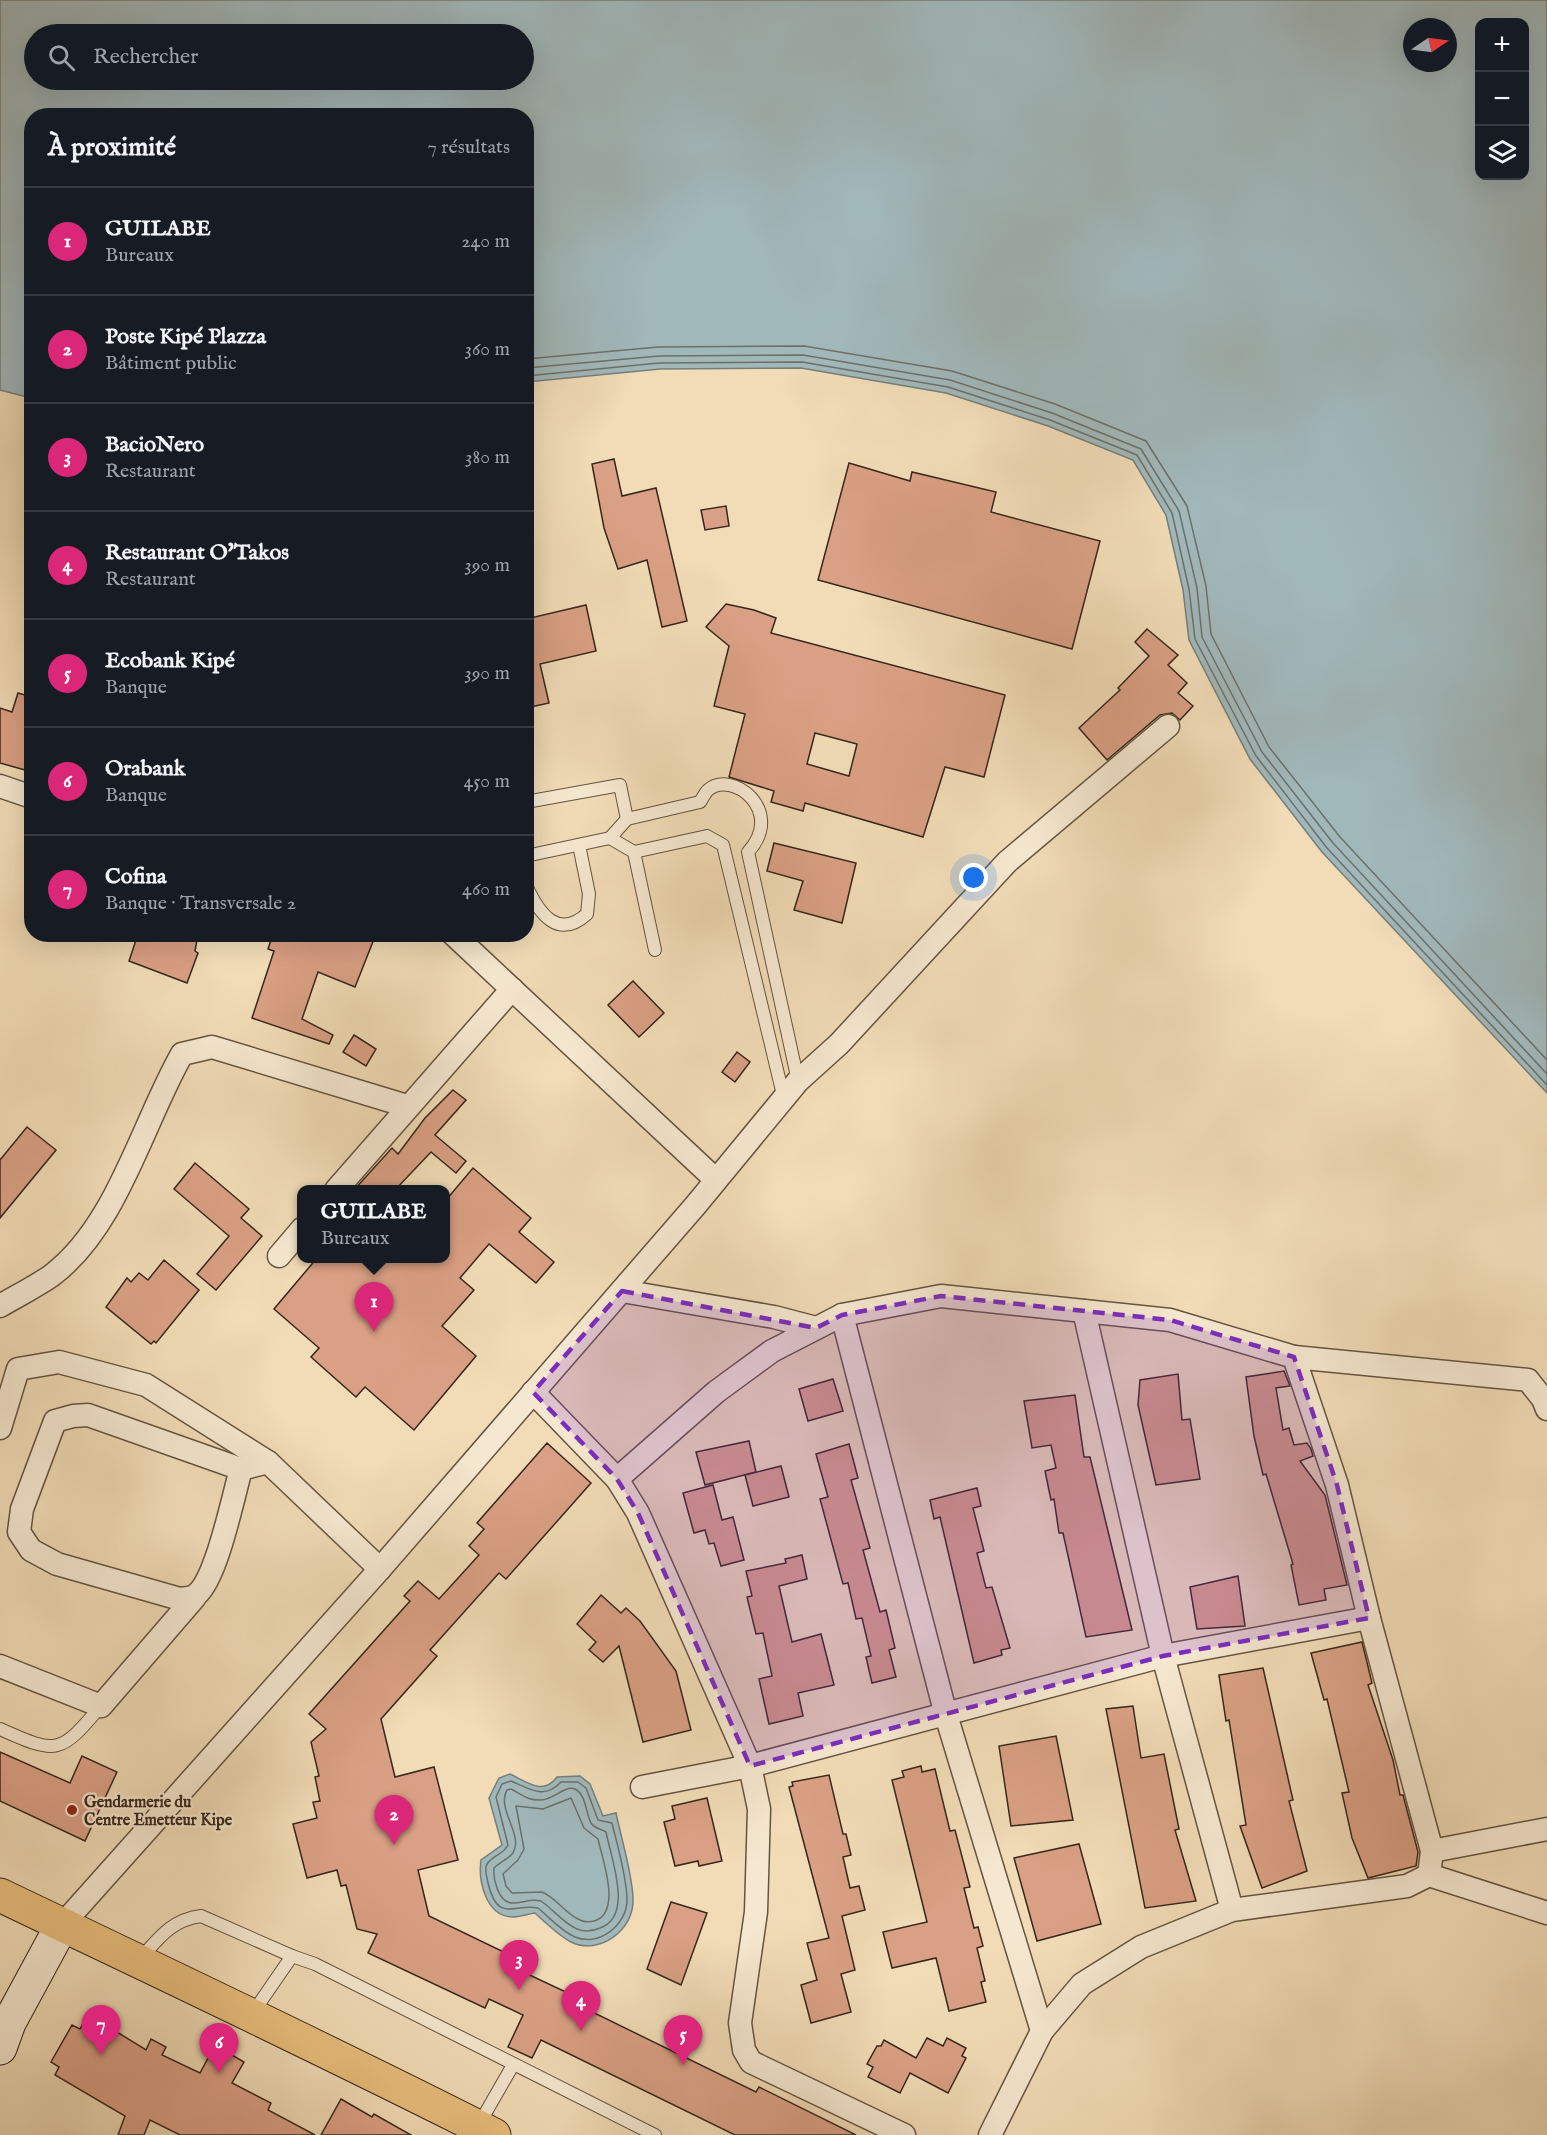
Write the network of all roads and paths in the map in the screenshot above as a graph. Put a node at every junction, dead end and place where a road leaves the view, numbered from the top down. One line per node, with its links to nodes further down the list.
1 (1168, 726): 14 (street)
2 (0, 786): 3 (street)
3 (24, 794)
4 (534, 801): 5 (lane)
5 (627, 819): 6 (lane); 14 (lane)
6 (610, 838): 7 (lane); 8 (lane)
7 (579, 845): 9 (lane); 10 (lane)
8 (634, 852): 12 (lane); 14 (lane)
9 (534, 854)
10 (534, 901)
11 (462, 942): 13 (street)
12 (655, 950)
13 (512, 989): 15 (street); 16 (street)
14 (791, 1090): 16 (street)
15 (407, 1106): 17 (street); 21 (street)
16 (716, 1180): 20 (street)
17 (340, 1185)
18 (297, 1235): 19 (street)
19 (279, 1256)
20 (622, 1291): 24 (street); 26 (street)
21 (0, 1306)
22 (1084, 1311): 23 (street); 25 (street); 36 (street)
23 (842, 1315): 24 (street); 39 (street)
24 (816, 1328): 31 (street)
25 (1294, 1357): 27 (street); 35 (street)
26 (534, 1392): 31 (street); 33 (street)
27 (1547, 1409)
28 (0, 1428): 29 (street)
29 (268, 1462): 30 (street); 33 (street)
30 (241, 1469): 32 (street); 34 (street)
31 (617, 1479): 41 (street)
32 (10, 1530): 34 (street)
33 (380, 1569): 49 (street)
34 (195, 1597): 38 (street)
35 (1369, 1618): 36 (street); 44 (street)
36 (1163, 1656): 39 (street); 47 (street)
37 (0, 1666): 38 (street)
38 (101, 1706): 40 (lane)
39 (945, 1715): 41 (street); 53 (street)
40 (0, 1729)
41 (750, 1766): 42 (street); 58 (street)
42 (642, 1787)
43 (1547, 1828): 44 (street)
44 (1432, 1851): 45 (street)
45 (1429, 1875): 47 (street); 48 (street)
46 (0, 1895): 49 (main road)
47 (1232, 1910): 53 (street)
48 (1547, 1913)
49 (62, 1925): 51 (main road); 54 (main road)
50 (292, 1956): 51 (lane); 52 (lane); 55 (lane)
51 (140, 1959): 52 (main road)
52 (250, 2017): 56 (main road)
53 (1042, 2031): 59 (street)
54 (0, 2048)
55 (513, 2065): 56 (lane); 57 (lane)
56 (486, 2131)
57 (655, 2135)
58 (904, 2135)
59 (990, 2135)

